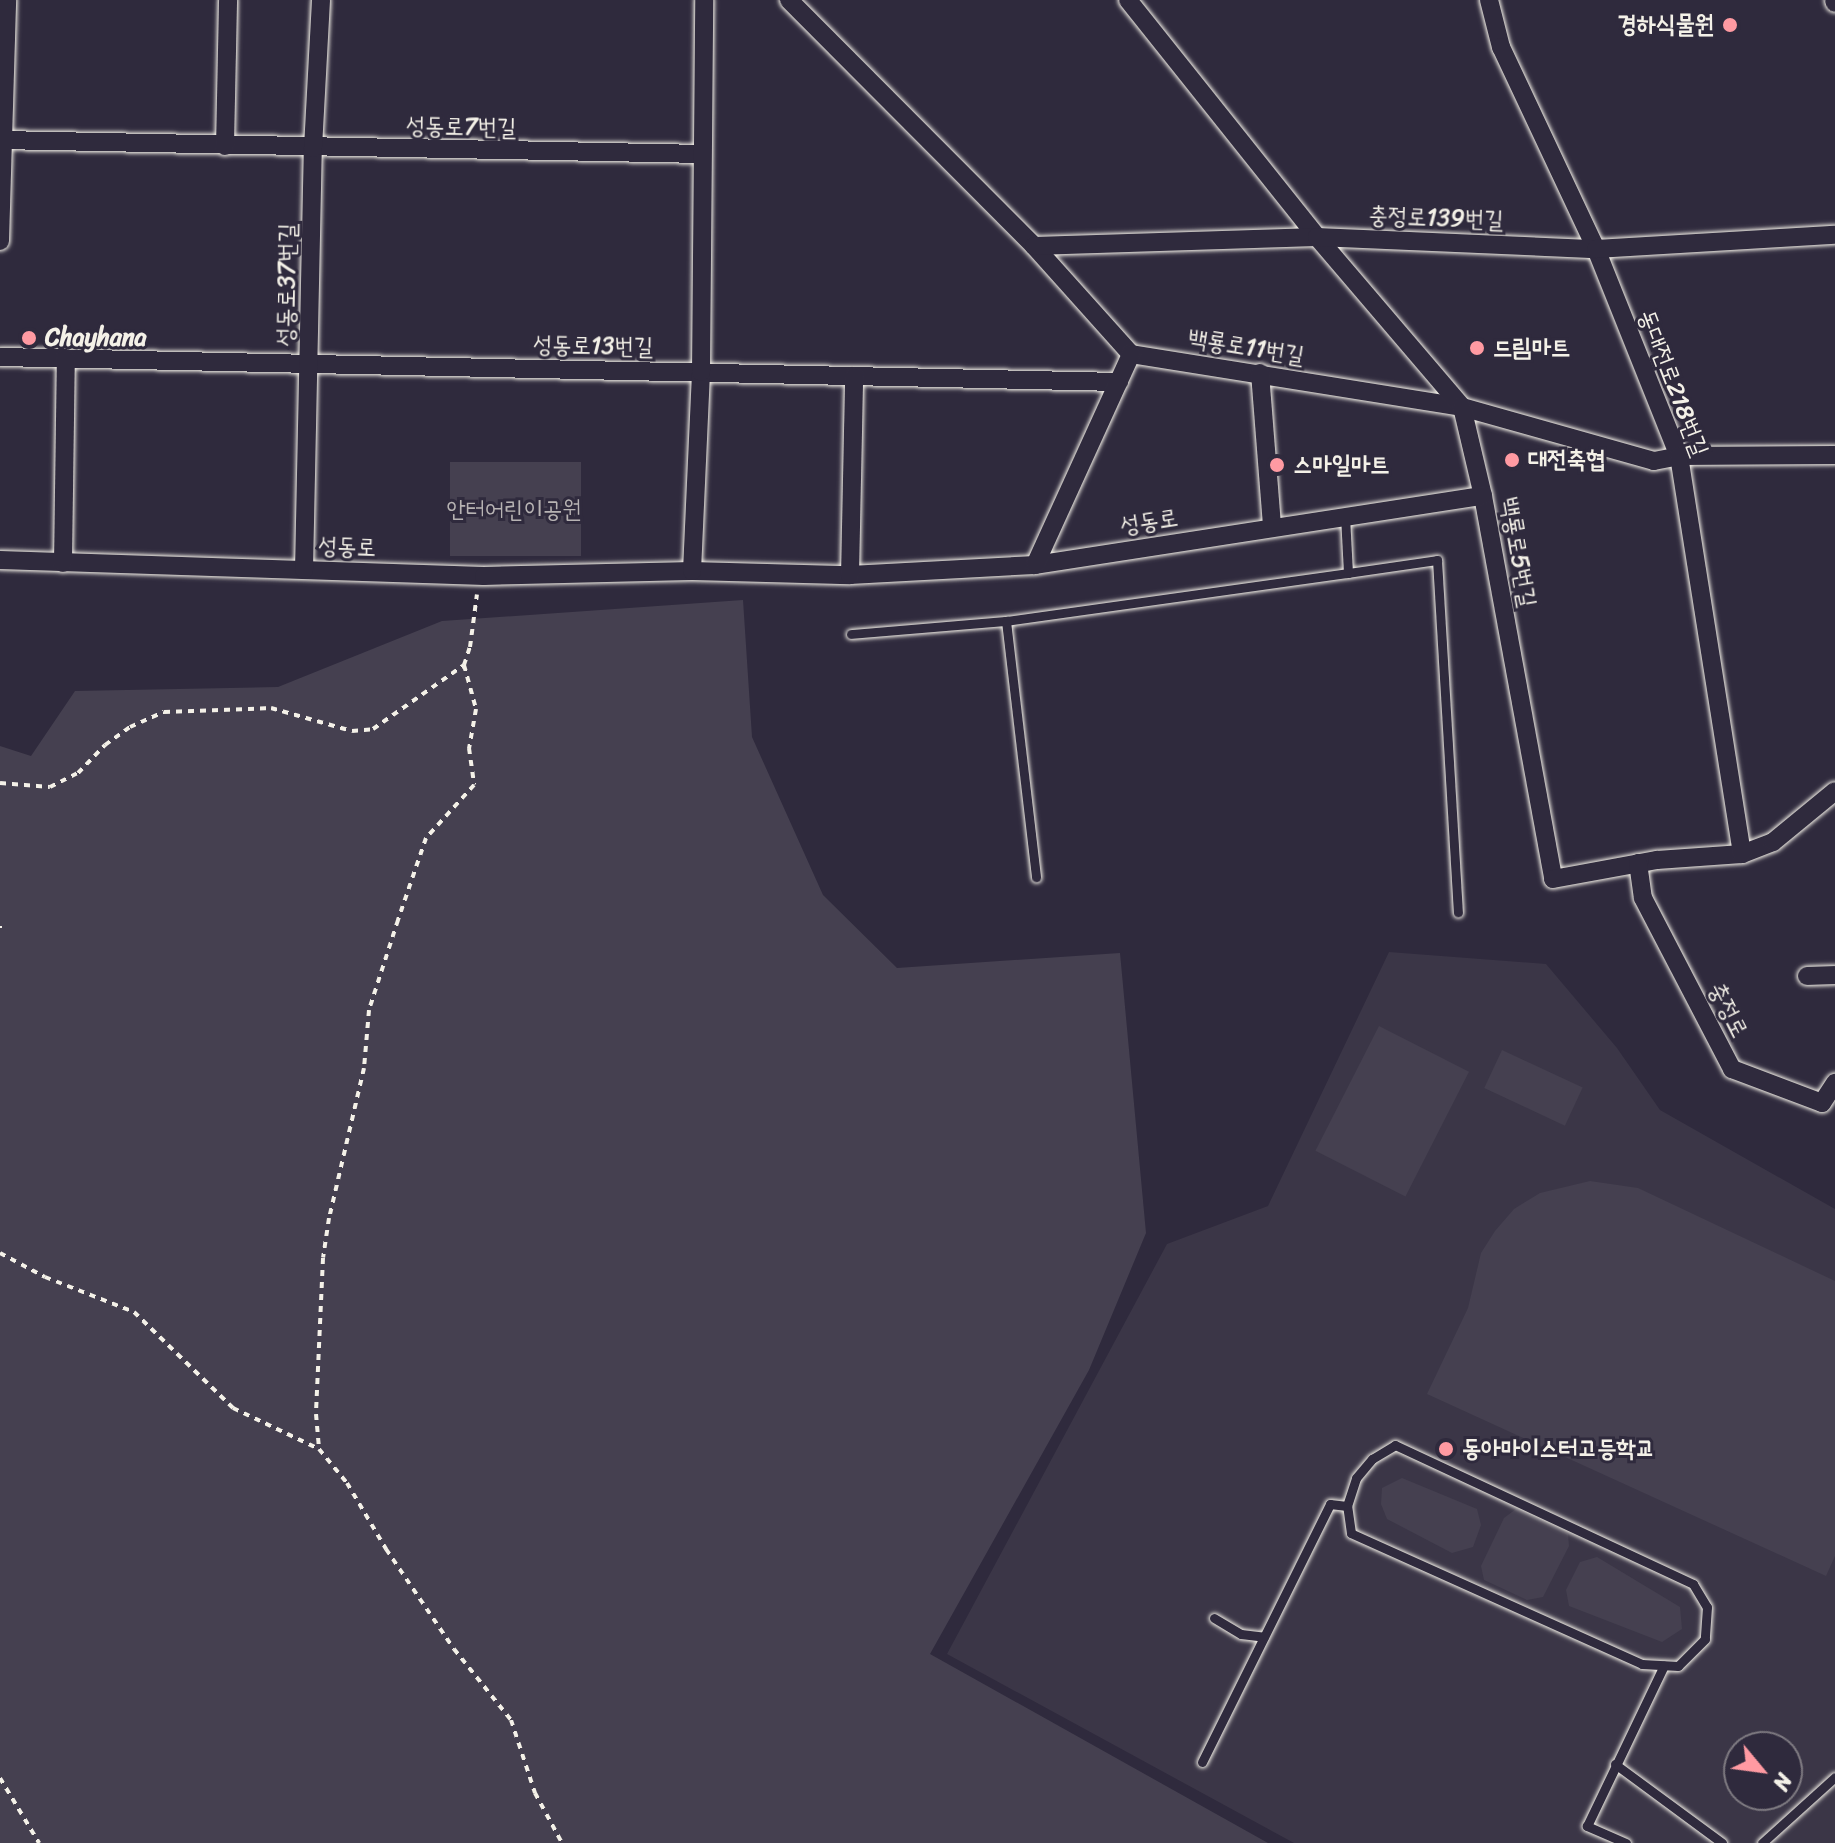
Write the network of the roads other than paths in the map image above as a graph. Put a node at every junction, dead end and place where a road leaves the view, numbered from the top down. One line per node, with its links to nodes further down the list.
1 (7, 0): 8 (street)
2 (228, 0): 9 (street)
3 (321, 0): 10 (street, 성동로37번길)
4 (704, 0): 11 (street)
5 (789, 0): 15 (street)
6 (1128, 0): 13 (street, 백룡로5번길)
7 (1489, 0): 16 (street, 동대전로218번길)
8 (2, 140): 9 (street, 성동로7번길); 14 (street)
9 (225, 146): 10 (street, 성동로7번길)
10 (313, 148): 11 (street, 성동로7번길); 20 (street, 성동로37번길)
11 (701, 154): 21 (street)
12 (1835, 235): 16 (street, 충정로139번길)
13 (1317, 237): 15 (street, 충정로139번길); 16 (street, 충정로139번길); 25 (street, 백룡로5번길)
14 (0, 241)
15 (1034, 246): 17 (street)
16 (1596, 249): 27 (street, 동대전로218번길)
17 (1131, 354): 22 (street, 백룡로11번길); 24 (street)
18 (0, 357): 19 (street, 성동로13번길)
19 (66, 358): 20 (street, 성동로13번길); 32 (street)
20 (310, 364): 21 (street, 성동로13번길); 34 (street, 성동로37번길)
21 (701, 372): 23 (street, 성동로13번길); 35 (street)
22 (1260, 373): 25 (street, 백룡로11번길); 30 (street)
23 (854, 376): 24 (street, 성동로13번길); 37 (street)
24 (1119, 382): 33 (street)
25 (1462, 407): 27 (street, 백룡로11번길); 28 (street, 백룡로5번길)
26 (1835, 455): 27 (street, 백룡로11번길)
27 (1679, 456): 41 (street, 동대전로218번길)
28 (1483, 496): 29 (street, 성동로); 42 (street, 백룡로5번길)
29 (1345, 516): 30 (street, 성동로); 36 (lane)
30 (1272, 527): 33 (street, 성동로)
31 (0, 560): 32 (street, 성동로)
32 (63, 563): 34 (street, 성동로)
33 (1035, 565): 37 (street, 성동로)
34 (304, 570): 35 (street, 성동로)
35 (692, 571): 37 (street, 성동로)
36 (1348, 573): 38 (lane); 44 (lane)
37 (850, 575)
38 (1006, 621): 39 (lane); 43 (lane)
39 (851, 634)
40 (1835, 791): 41 (street, 백룡로5번길)
41 (1742, 854): 42 (street, 백룡로5번길)
42 (1638, 863): 47 (street, 충정로)
43 (1036, 877)
44 (1458, 912)
45 (1835, 975): 46 (street)
46 (1807, 976)
47 (1835, 1083)
48 (1347, 1506): 50 (lane); 51 (lane); 51 (lane)
49 (1214, 1618): 50 (lane)
50 (1264, 1637): 52 (lane)
51 (1664, 1665): 53 (lane)
52 (1202, 1762)
53 (1615, 1764): 55 (lane); 56 (lane)
54 (1835, 1777): 57 (lane)
55 (1626, 1843)
56 (1722, 1843)
57 (1762, 1843)

